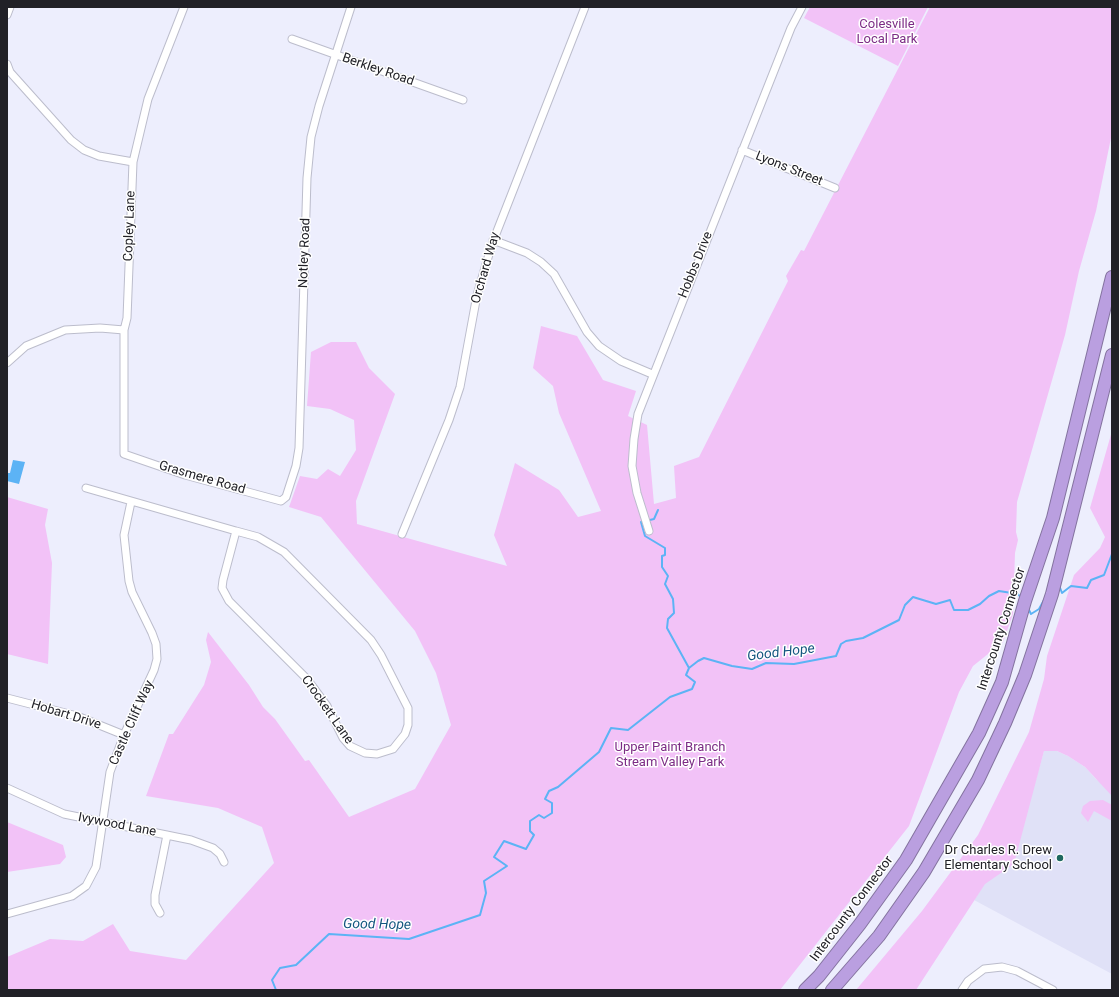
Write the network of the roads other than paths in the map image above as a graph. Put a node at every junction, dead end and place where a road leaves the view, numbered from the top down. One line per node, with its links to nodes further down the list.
1 (10, 7): 6 (street)
2 (184, 7): 12 (street, Copley Lane)
3 (350, 7): 8 (street, Notley Road)
4 (585, 7): 14 (street, Orchard Way)
5 (802, 7): 11 (street, Hobbs Drive)
6 (7, 15)
7 (292, 39): 8 (street, Berkley Road)
8 (335, 55): 10 (street, Berkley Road); 22 (street, Notley Road)
9 (7, 64): 12 (street)
10 (463, 100)
11 (742, 150): 13 (street, Lyons Street); 19 (street, Hobbs Drive)
12 (133, 162): 16 (street, Copley Lane)
13 (835, 188)
14 (493, 240): 19 (street); 26 (street, Orchard Way)
15 (1112, 278): 35 (highway, Intercounty Connector)
16 (124, 330): 18 (street); 20 (street, Copley Lane)
17 (1112, 355): 36 (highway)
18 (7, 363)
19 (652, 374): 25 (street, Hobbs Drive)
20 (124, 454): 22 (street, Grasmere Road)
21 (86, 488): 23 (street, Crockett Lane)
22 (282, 501)
23 (131, 502): 24 (street, Crockett Lane); 28 (street, Castle Cliff Way)
24 (236, 531): 24 (street, Crockett Lane)
25 (649, 531)
26 (402, 534)
27 (7, 698): 28 (street, Hobart Drive)
28 (124, 735): 30 (street, Castle Cliff Way)
29 (7, 788): 30 (street, Ivywood Lane)
30 (102, 822): 31 (street, Ivywood Lane); 34 (street, Castle Cliff Way)
31 (167, 835): 32 (street, Ivywood Lane); 33 (street)
32 (224, 862)
33 (160, 913)
34 (7, 914)
35 (804, 990)
36 (832, 990)
37 (962, 990): 38 (street)
38 (1051, 990)

